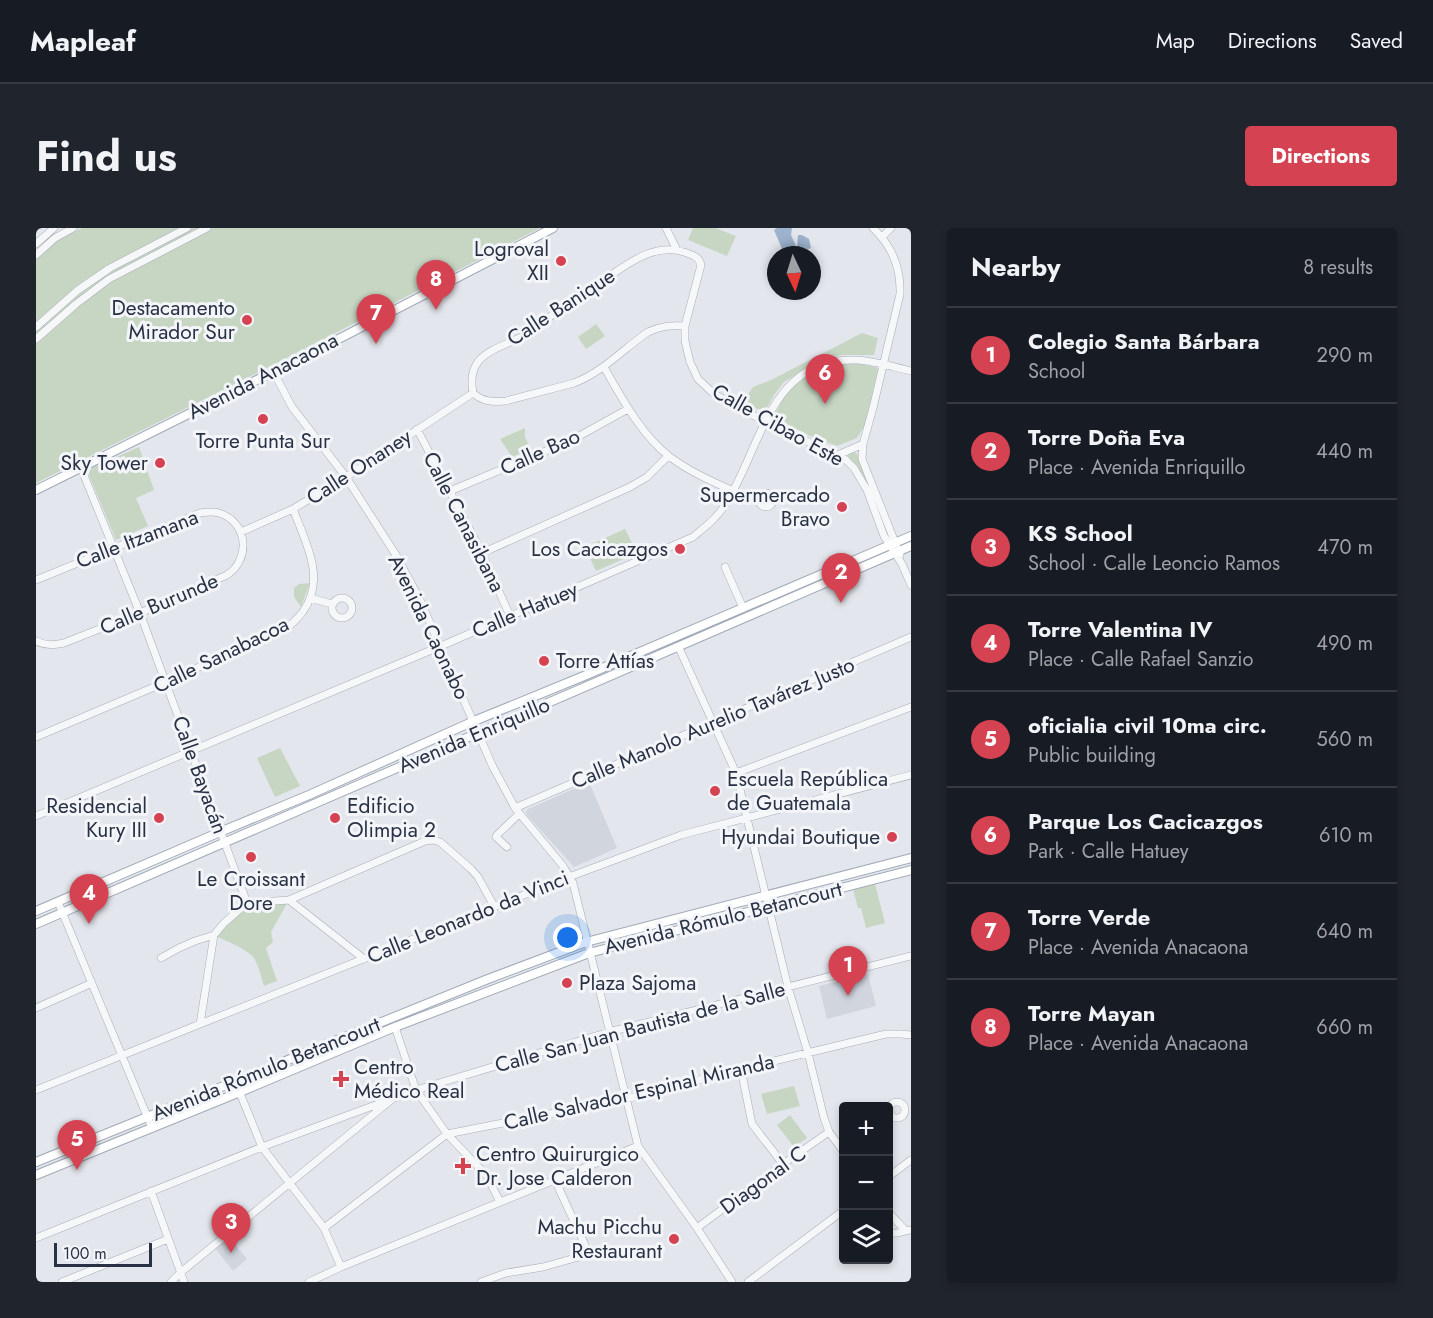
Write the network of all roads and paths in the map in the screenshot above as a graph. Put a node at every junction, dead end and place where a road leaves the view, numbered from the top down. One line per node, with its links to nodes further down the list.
1 (54, 228): 10 (street)
2 (73, 228): 12 (street)
3 (187, 228): 14 (street)
4 (207, 228): 15 (street)
5 (554, 228): 18 (main road, Avenida Anacaona)
6 (666, 228): 11 (street)
7 (873, 228): 9 (street)
8 (891, 228): 9 (street)
9 (882, 237): 16 (street)
10 (36, 244)
11 (677, 250): 13 (street, Calle Cibao Este); 20 (street, Calle Banique)
12 (36, 255)
13 (685, 326): 17 (street); 22 (street, Calle Cibao Este)
14 (36, 327)
15 (36, 339)
16 (883, 364): 19 (street, Calle Hatuey); 22 (street, Calle Hatuey); 24 (street)
17 (604, 367): 20 (street); 21 (street)
18 (273, 371): 27 (main road, Avenida Anacaona); 28 (street, Avenida Caonabo)
19 (911, 371)
20 (473, 393): 23 (street, Calle Onaney)
21 (628, 409): 26 (street); 30 (street, Calle Bao)
22 (765, 421): 25 (street, Calle Cibao Este); 31 (street, Calle Hatuey)
23 (417, 429): 28 (street, Calle Onaney); 30 (street, Calle Canasibana)
24 (863, 444): 25 (street); 38 (street)
25 (838, 455): 38 (street, Calle Cibao Este)
26 (668, 456): 31 (street); 39 (street)
27 (81, 468): 29 (main road, Avenida Anacaona); 37 (street, Calle Bayacán)
28 (346, 477): 33 (street, Calle Onaney); 50 (street, Avenida Caonabo)
29 (36, 490)
30 (450, 491): 39 (street, Calle Canasibana)
31 (733, 491): 32 (street); 47 (street, Calle Hatuey)
32 (760, 504)
33 (293, 509): 34 (street, Calle Onaney); 43 (street, Calle Sanabacoa)
34 (239, 529): 37 (street, Calle Itzamana); 46 (street, Calle Burunde)
35 (911, 536): 38 (main road, Avenida Enriquillo)
36 (911, 546): 38 (main road, Avenida Enriquillo)
37 (114, 547): 41 (street, Calle Itzamana); 46 (street, Calle Bayacán)
38 (895, 548): 42 (street, Calle Cibao Este); 45 (main road, Avenida Enriquillo); 51 (main road, Avenida Enriquillo)
39 (482, 554): 47 (street, Calle Canasibana)
40 (725, 567): 45 (street)
41 (36, 580)
42 (911, 585)
43 (310, 598): 44 (street); 53 (street, Calle Sanabacoa)
44 (332, 604)
45 (743, 608): 52 (main road, Avenida Enriquillo)
46 (140, 613): 49 (street, Calle Burunde); 53 (street, Calle Bayacán)
47 (510, 615): 50 (street, Calle Hatuey)
48 (911, 637): 57 (street, Calle Manolo Aurelio Tavárez Justo)
49 (36, 641)
50 (441, 646): 56 (street, Avenida Caonabo); 60 (street, Calle Hatuey)
51 (679, 648): 54 (main road, Avenida Enriquillo); 57 (street)
52 (584, 676): 54 (main road); 56 (main road, Avenida Enriquillo)
53 (166, 682): 59 (street, Calle Sanabacoa); 60 (street, Calle Bayacán)
54 (589, 686): 58 (main road, Avenida Enriquillo)
55 (911, 707): 61 (street)
56 (474, 721): 58 (street, Avenida Caonabo); 66 (main road, Avenida Enriquillo)
57 (713, 723): 61 (street); 63 (street, Calle Manolo Aurelio Tavárez Justo)
58 (478, 733): 63 (street, Avenida Caonabo); 67 (main road, Avenida Enriquillo)
59 (36, 737)
60 (191, 752): 64 (street, Calle Hatuey); 66 (street, Calle Bayacán)
61 (736, 773): 65 (street)
62 (911, 775): 65 (street, Calle Leonardo da Vinci)
63 (517, 811): 68 (street); 71 (street, Avenida Caonabo)
64 (36, 816)
65 (747, 818): 71 (street, Calle Leonardo da Vinci); 72 (street)
66 (220, 832): 67 (street, Calle Bayacán); 74 (main road, Avenida Enriquillo)
67 (225, 843): 75 (street, Calle Bayacán); 79 (main road, Avenida Enriquillo)
68 (507, 847)
69 (911, 858): 72 (main road, Avenida Rómulo Betancourt)
70 (911, 870): 77 (main road, Avenida Rómulo Betancourt)
71 (569, 877): 76 (street, Calle Leonardo da Vinci); 84 (street, Avenida Caonabo)
72 (766, 896): 77 (street); 81 (main road, Avenida Rómulo Betancourt)
73 (289, 900): 75 (street); 76 (street); 88 (street)
74 (58, 902): 78 (main road, Avenida Enriquillo); 79 (street)
75 (247, 903): 82 (street)
76 (495, 906): 88 (street, Calle Leonardo da Vinci)
77 (769, 906): 83 (main road, Avenida Rómulo Betancourt); 91 (street)
78 (36, 911)
79 (63, 912): 80 (main road, Avenida Enriquillo); 90 (street)
80 (36, 924)
81 (649, 926): 83 (street); 84 (main road, Avenida Rómulo Betancourt)
82 (214, 935): 87 (street); 94 (street)
83 (652, 937): 85 (main road, Avenida Rómulo Betancourt)
84 (586, 942): 85 (street, Avenida Caonabo); 89 (main road, Avenida Rómulo Betancourt)
85 (589, 953): 92 (main road, Avenida Rómulo Betancourt); 96 (street, Avenida Caonabo)
86 (911, 956): 91 (street, Calle San Juan Bautista de la Salle)
87 (161, 958)
88 (363, 959): 94 (street, Calle Leonardo da Vinci)
89 (478, 982): 92 (street); 101 (main road, Avenida Rómulo Betancourt)
90 (92, 983): 93 (street); 99 (street)
91 (788, 987): 96 (street, Calle San Juan Bautista de la Salle); 98 (street)
92 (483, 993): 95 (main road, Avenida Rómulo Betancourt)
93 (36, 1008)
94 (200, 1023): 99 (street, Calle Leonardo da Vinci)
95 (395, 1027): 103 (street); 104 (main road, Avenida Rómulo Betancourt)
96 (609, 1032): 103 (street, Calle San Juan Bautista de la Salle); 106 (street, Avenida Caonabo)
97 (911, 1035): 98 (street, Calle Salvador Espinal Miranda)
98 (808, 1053): 100 (street, Calle Salvador Espinal Miranda); 111 (street)
99 (123, 1055): 102 (street, Calle Leonardo da Vinci); 108 (street)
100 (741, 1069): 106 (street, Calle Salvador Espinal Miranda); 118 (street)
101 (235, 1081): 104 (street); 108 (main road, Avenida Rómulo Betancourt)
102 (36, 1090)
103 (416, 1090): 105 (street, Calle San Juan Bautista de la Salle); 112 (street)
104 (240, 1092): 110 (main road, Avenida Rómulo Betancourt); 115 (street)
105 (395, 1096): 115 (street, Calle San Juan Bautista de la Salle); 122 (street)
106 (626, 1099): 112 (street, Calle Salvador Espinal Miranda); 113 (street, Avenida Caonabo)
107 (905, 1112): 109 (street)
108 (147, 1117): 110 (street); 117 (main road, Avenida Rómulo Betancourt)
109 (911, 1119)
110 (152, 1128): 120 (main road, Avenida Rómulo Betancourt)
111 (829, 1132): 114 (street); 118 (street, Diagonal C)
112 (447, 1134): 124 (street); 127 (street, Calle Salvador Espinal Miranda)
113 (638, 1146): 121 (street); 128 (street, Avenida Caonabo)
114 (839, 1146)
115 (262, 1147): 122 (street); 123 (street, Calle San Juan Bautista de la Salle)
116 (911, 1160): 119 (street)
117 (36, 1162)
118 (783, 1164): 128 (street, Diagonal C)
119 (893, 1173)
120 (36, 1175)
121 (555, 1180): 124 (street); 139 (street)
122 (290, 1183): 127 (street); 134 (street)
123 (151, 1191): 131 (street, Calle San Juan Bautista de la Salle); 132 (street)
124 (500, 1202): 133 (street)
125 (839, 1213): 141 (street)
126 (893, 1216): 129 (street)
127 (324, 1228): 133 (street)
128 (697, 1228): 140 (street, Avenida Caonabo)
129 (908, 1230): 130 (street)
130 (893, 1233)
131 (36, 1238)
132 (168, 1239): 134 (street); 135 (street)
133 (341, 1267): 138 (street)
134 (180, 1273): 136 (street); 137 (street)
135 (62, 1282)
136 (171, 1282)
137 (184, 1282)
138 (309, 1282)
139 (481, 1282)
140 (732, 1282)
141 (748, 1282)

